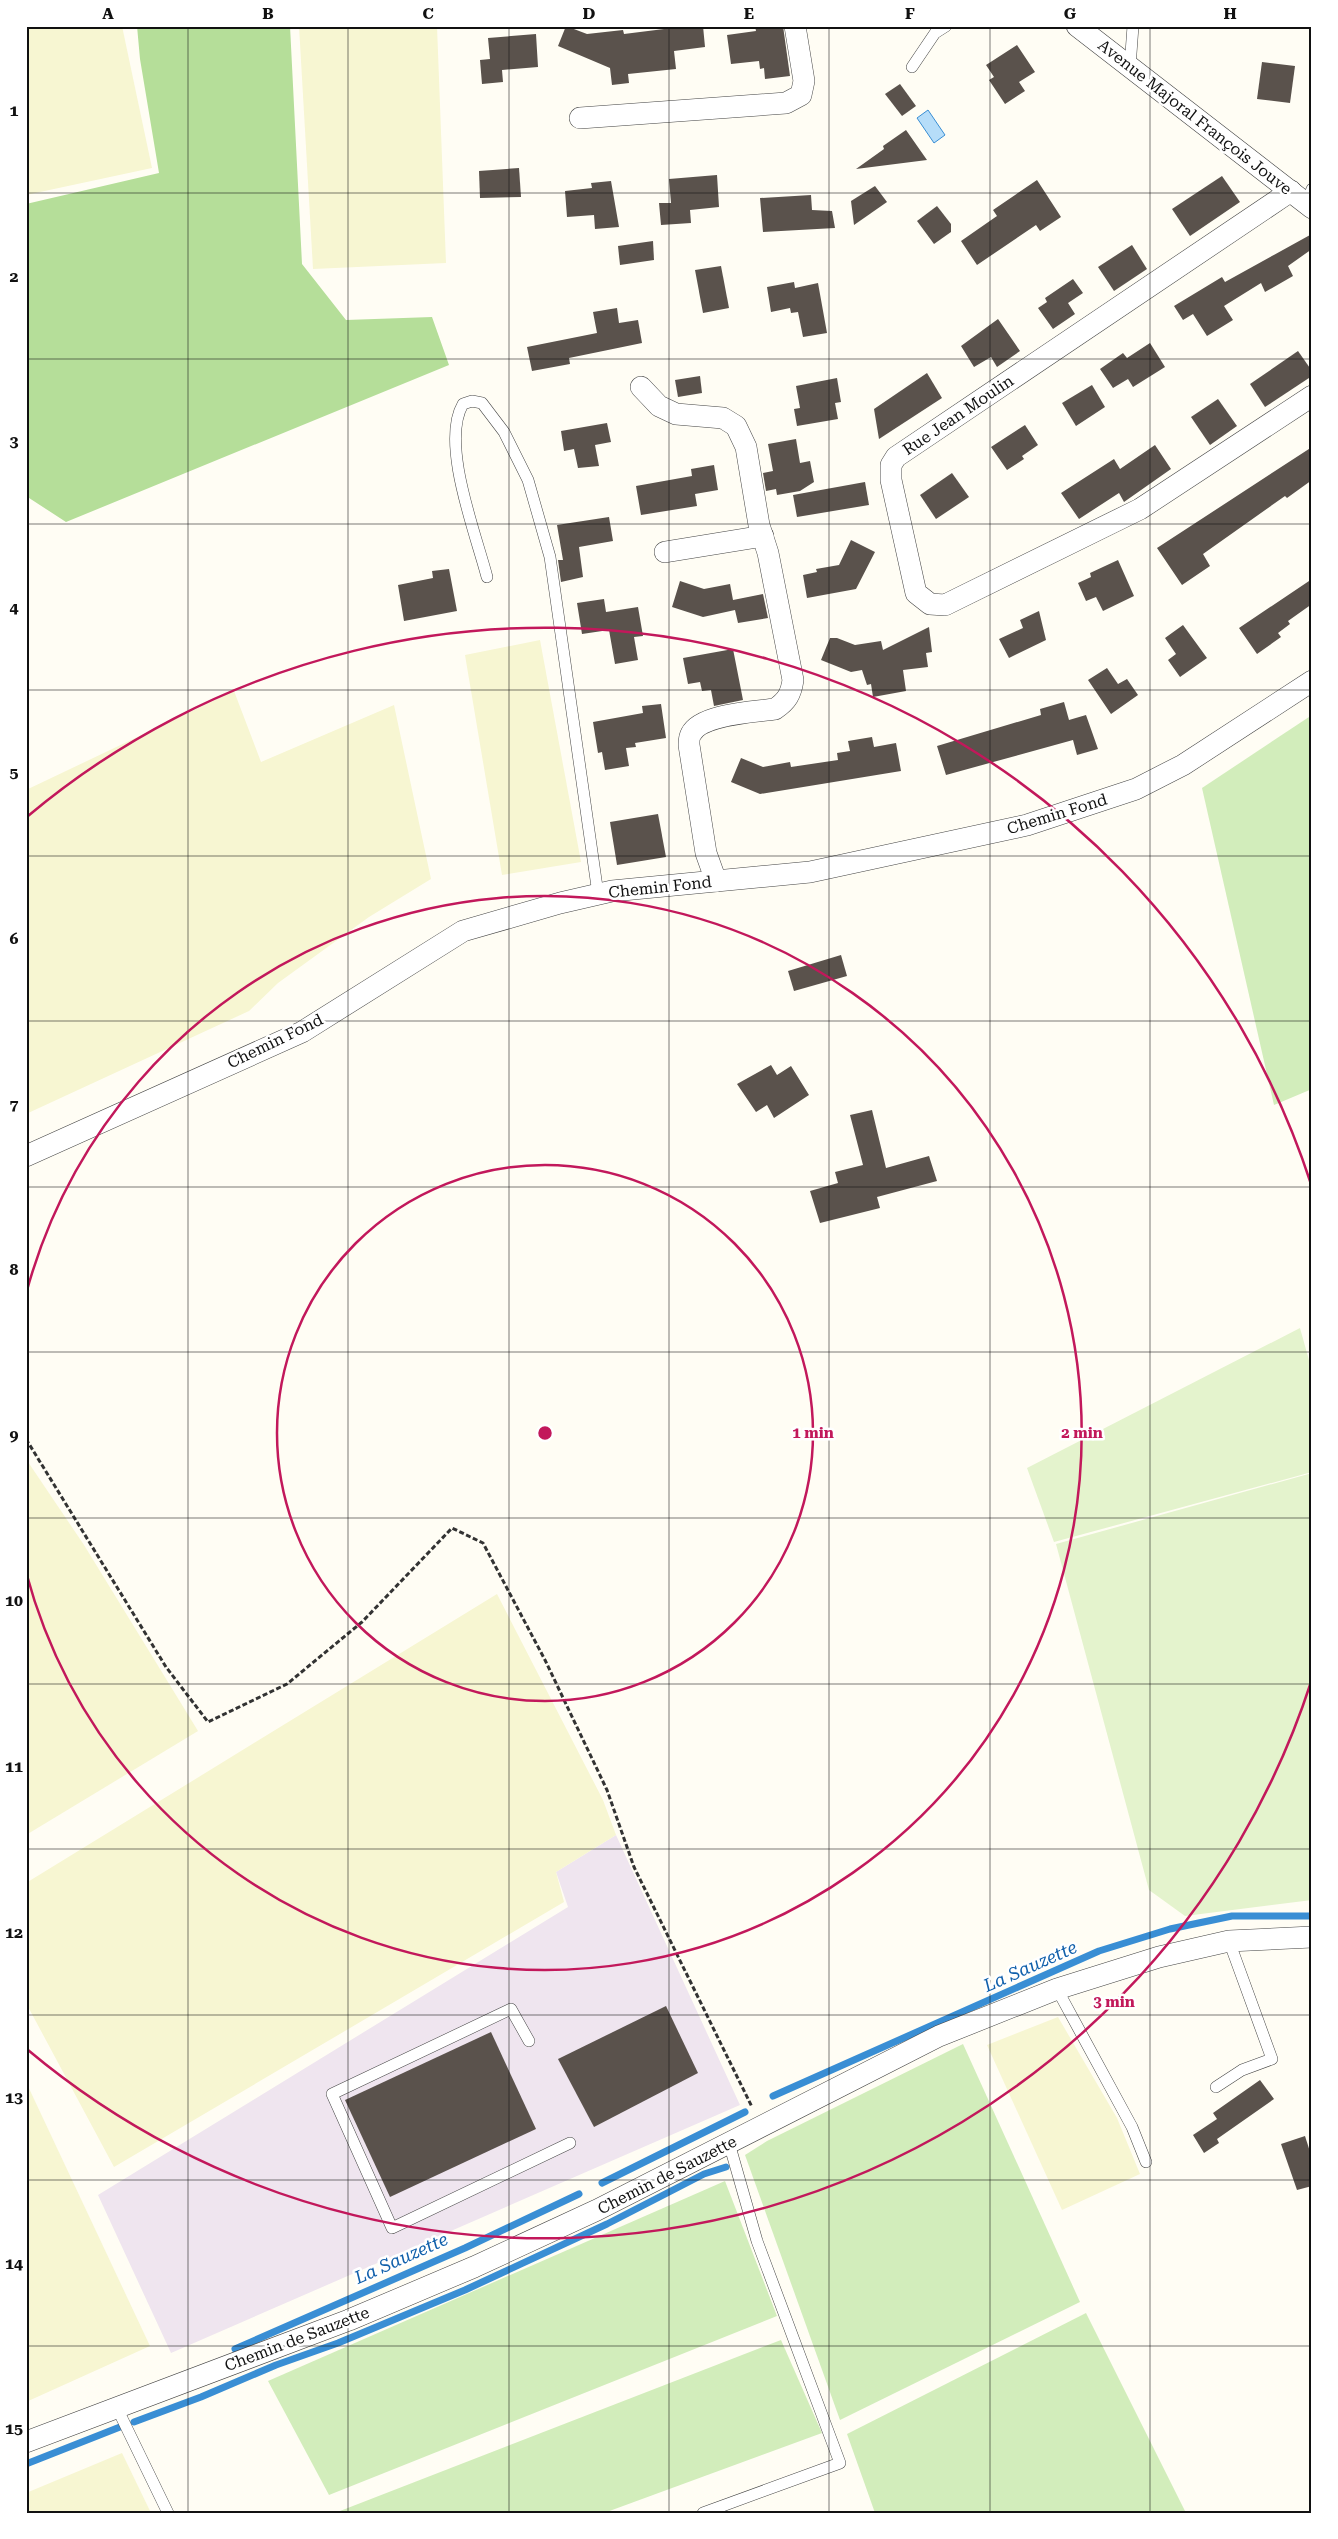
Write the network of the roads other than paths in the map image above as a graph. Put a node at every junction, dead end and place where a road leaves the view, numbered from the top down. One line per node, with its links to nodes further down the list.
1 (795, 26): 7 (street)
2 (946, 26): 5 (lane)
3 (1077, 26): 6 (street, Avenue Majoral François Jouve)
4 (1133, 26): 6 (lane)
5 (912, 67)
6 (1130, 67): 8 (street, Avenue Majoral François Jouve)
7 (580, 118)
8 (1305, 198): 10 (street, Rue Jean Moulin)
9 (641, 387): 11 (street)
10 (1312, 396)
11 (762, 536): 12 (street); 15 (street)
12 (665, 552)
13 (487, 577): 16 (lane)
14 (1312, 681): 15 (street, Chemin Fond)
15 (716, 881): 16 (street, Chemin Fond)
16 (598, 894): 17 (street, Chemin Fond)
17 (26, 1156)
18 (1312, 1937): 19 (street, Chemin de Sauzette)
19 (1230, 1941): 20 (street, Chemin de Sauzette); 22 (lane)
20 (1057, 1989): 24 (street, Chemin de Sauzette); 25 (lane)
21 (528, 2041): 23 (lane)
22 (1216, 2087)
23 (570, 2143)
24 (730, 2143): 26 (street, Chemin de Sauzette); 29 (lane)
25 (1146, 2162)
26 (117, 2408): 27 (street, Chemin de Sauzette); 28 (lane)
27 (26, 2442)
28 (168, 2513)
29 (703, 2513)

